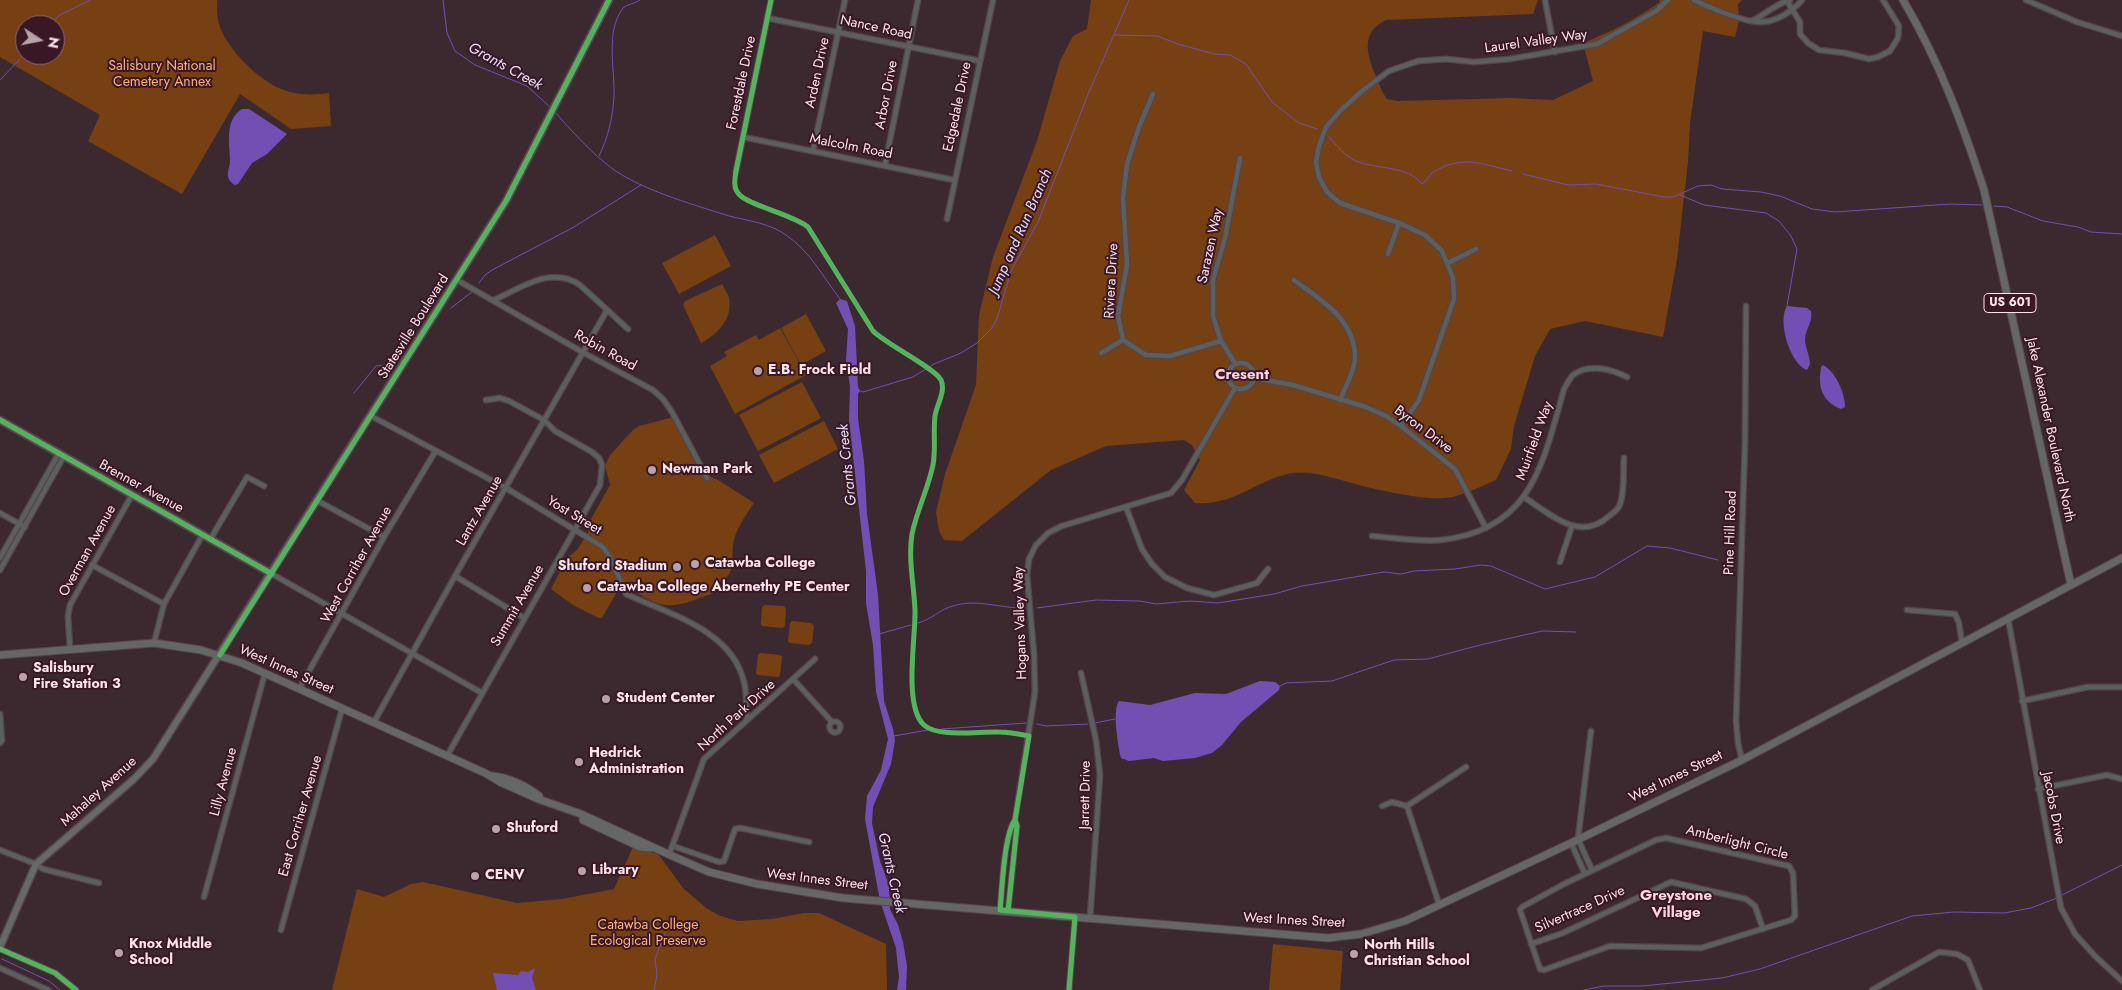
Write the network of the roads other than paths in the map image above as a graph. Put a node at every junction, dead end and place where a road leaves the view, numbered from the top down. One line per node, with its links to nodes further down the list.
1 (608, 0): 35 (main road, Statesville Boulevard)
2 (770, 0): 16 (street, Forestdale Drive)
3 (844, 0): 18 (street, Arden Drive)
4 (918, 0): 20 (street, Arbor Drive)
5 (992, 0): 22 (street, Edgedale Drive)
6 (1545, 0): 21 (street)
7 (1668, 0): 21 (street, Laurel Valley Way)
8 (1694, 0): 17 (street)
9 (1788, 0): 15 (street); 17 (street)
10 (1802, 0): 15 (street)
11 (1883, 0): 15 (street)
12 (1903, 0): 83 (main road, Jake Alexander Boulevard North / US 601)
13 (2026, 0): 14 (street)
14 (2034, 2): 19 (street)
15 (1791, 10): 17 (street)
16 (767, 18): 18 (street, Nance Road); 24 (street, Forestdale Drive)
17 (1752, 20)
18 (838, 32): 20 (street, Nance Road); 25 (street, Arden Drive)
19 (2122, 36)
20 (908, 46): 22 (street, Nance Road); 27 (street, Arbor Drive)
21 (1556, 52): 31 (street, Laurel Valley Way)
22 (980, 62): 29 (street, Edgedale Drive)
23 (1153, 94): 41 (street, Riviera Drive)
24 (743, 137): 25 (street, Malcolm Road); 28 (street, Forestdale Drive)
25 (813, 151): 27 (street, Malcolm Road)
26 (1240, 158): 42 (street, Sarazen Way)
27 (885, 165): 29 (street, Malcolm Road)
28 (736, 171)
29 (954, 180): 30 (street, Edgedale Drive)
30 (946, 220)
31 (1399, 223): 33 (street); 34 (street, Laurel Valley Way)
32 (1476, 249): 34 (street)
33 (1388, 254)
34 (1448, 263): 54 (street, Laurel Valley Way)
35 (458, 280): 37 (street, Robin Road); 51 (main road, Statesville Boulevard)
36 (1294, 280): 50 (street)
37 (494, 300): 39 (street); 43 (street, Robin Road)
38 (1746, 306): 111 (street, Pine Hill Road)
39 (606, 312): 40 (street); 43 (street, Lantz Avenue)
40 (628, 329)
41 (1123, 340): 42 (street); 44 (street)
42 (1221, 341): 45 (street, Sarazen Way)
43 (584, 353): 53 (street, Lantz Avenue); 58 (street, Robin Road)
44 (1101, 353)
45 (1235, 363): 47 (street); 48 (street)
46 (1627, 377): 62 (street, Muirfield Way)
47 (1254, 378): 48 (street); 50 (street, Byron Drive)
48 (1235, 388): 64 (street, Hogans Valley Way)
49 (486, 400): 53 (street)
50 (1340, 400): 54 (street, Byron Drive)
51 (371, 416): 55 (street, Yost Street); 63 (main road, Statesville Boulevard)
52 (0, 420): 56 (main road, Brenner Avenue)
53 (544, 420): 60 (street, Lantz Avenue); 70 (street, Summit Avenue)
54 (1401, 426): 69 (street, Byron Drive)
55 (435, 452): 60 (street, Yost Street); 73 (street, West Corriher Avenue)
56 (62, 455): 61 (main road, Brenner Avenue); 66 (street); 68 (street)
57 (1624, 458): 67 (street)
58 (707, 478)
59 (264, 486): 74 (street)
60 (506, 488): 70 (street, Yost Street); 82 (street, Lantz Avenue)
61 (132, 495): 71 (main road, Brenner Avenue); 78 (street, Overman Avenue)
62 (1524, 497): 67 (street); 69 (street, Muirfield Way)
63 (318, 501): 73 (street); 81 (main road, Statesville Boulevard)
64 (1126, 508): 79 (street); 117 (street, Hogans Valley Way)
65 (0, 513): 66 (street)
66 (19, 524): 68 (street); 75 (street)
67 (1572, 526): 77 (street)
68 (25, 527): 80 (street)
69 (1486, 528): 72 (street, Muirfield Way)
70 (574, 530): 87 (street, Summit Avenue); 105 (street, Yost Street)
71 (202, 534): 74 (main road, Brenner Avenue); 84 (street)
72 (1372, 536)
73 (384, 537): 86 (street, West Corriher Avenue)
74 (210, 538): 81 (main road, Brenner Avenue)
75 (0, 558)
76 (2122, 558): 83 (main road, West Innes Street)
77 (1560, 562)
78 (92, 565): 84 (street); 91 (street, Overman Avenue)
79 (1268, 569)
80 (0, 570)
81 (272, 574): 86 (street, Brenner Avenue); 94 (main road, Statesville Boulevard)
82 (455, 576): 87 (street); 92 (street, Lantz Avenue)
83 (2071, 585): 88 (main road, West Innes Street)
84 (164, 604): 89 (street)
85 (1908, 610): 90 (street)
86 (342, 614): 92 (street, Brenner Avenue); 100 (street, West Corriher Avenue)
87 (524, 618): 101 (street, Summit Avenue)
88 (2008, 618): 90 (main road, West Innes Street); 102 (street, Jacobs Drive)
89 (154, 643): 91 (main road, West Innes Street); 94 (main road, West Innes Street)
90 (1962, 643): 111 (main road, West Innes Street)
91 (70, 649): 93 (main road, West Innes Street)
92 (412, 654): 101 (street, Brenner Avenue); 106 (street, Lantz Avenue)
93 (0, 655)
94 (220, 655): 96 (main road, West Innes Street); 124 (main road, Mahaley Avenue)
95 (815, 659): 98 (street, North Park Drive)
96 (265, 673): 100 (main road, West Innes Street); 130 (street, Lilly Avenue)
97 (1081, 673): 135 (street, Jarrett Drive)
98 (794, 680): 105 (street, North Park Drive); 107 (street)
99 (2122, 687): 102 (street)
100 (299, 689): 103 (main road, West Innes Street)
101 (482, 693): 110 (street, Summit Avenue)
102 (2022, 701): 114 (street, Jacobs Drive)
103 (342, 709): 106 (main road, West Innes Street); 137 (street, East Corriher Avenue)
104 (0, 714): 109 (street)
105 (747, 720): 121 (street, North Park Drive)
106 (374, 722): 110 (main road, West Innes Street)
107 (832, 722)
108 (1591, 731): 118 (street)
109 (1, 742)
110 (446, 756): 123 (main road, West Innes Street)
111 (1742, 760): 118 (main road, West Innes Street)
112 (1466, 768): 116 (street)
113 (2122, 779): 114 (street)
114 (2038, 789): 141 (street, Jacobs Drive)
115 (1382, 806): 116 (street)
116 (1407, 806): 131 (street)
117 (1015, 820): 127 (street, Hogans Valley Way); 128 (street, Hogans Valley Way)
118 (1578, 839): 120 (main road, West Innes Street); 125 (street)
119 (809, 842): 121 (street)
120 (1571, 843): 126 (street); 131 (main road, West Innes Street)
121 (673, 846): 123 (street, North Park Drive)
122 (0, 850): 124 (street)
123 (669, 855): 132 (main road, West Innes Street)
124 (36, 864): 129 (street); 139 (main road, Mahaley Avenue)
125 (1592, 870): 126 (street, Amberlight Circle); 136 (street, Amberlight Circle)
126 (1585, 874): 138 (street, Amberlight Circle)
127 (1003, 878): 128 (street); 132 (street, Hogans Valley Way)
128 (1010, 879): 133 (street, Hogans Valley Way)
129 (99, 883)
130 (204, 897)
131 (1439, 904): 135 (main road, West Innes Street)
132 (1000, 910): 133 (main road, West Innes Street)
133 (1008, 911): 134 (main road, West Innes Street)
134 (1075, 917): 135 (main road, West Innes Street); 144 (street)
135 (1090, 918)
136 (1763, 929): 138 (street, Amberlight Circle); 138 (street, Silvertrace Drive)
137 (281, 930)
138 (1531, 944)
139 (0, 948): 143 (street)
140 (0, 968): 142 (street)
141 (2122, 981)
142 (48, 990)
143 (76, 990)
144 (1069, 990)
145 (1872, 990): 146 (street)
146 (1980, 990)

